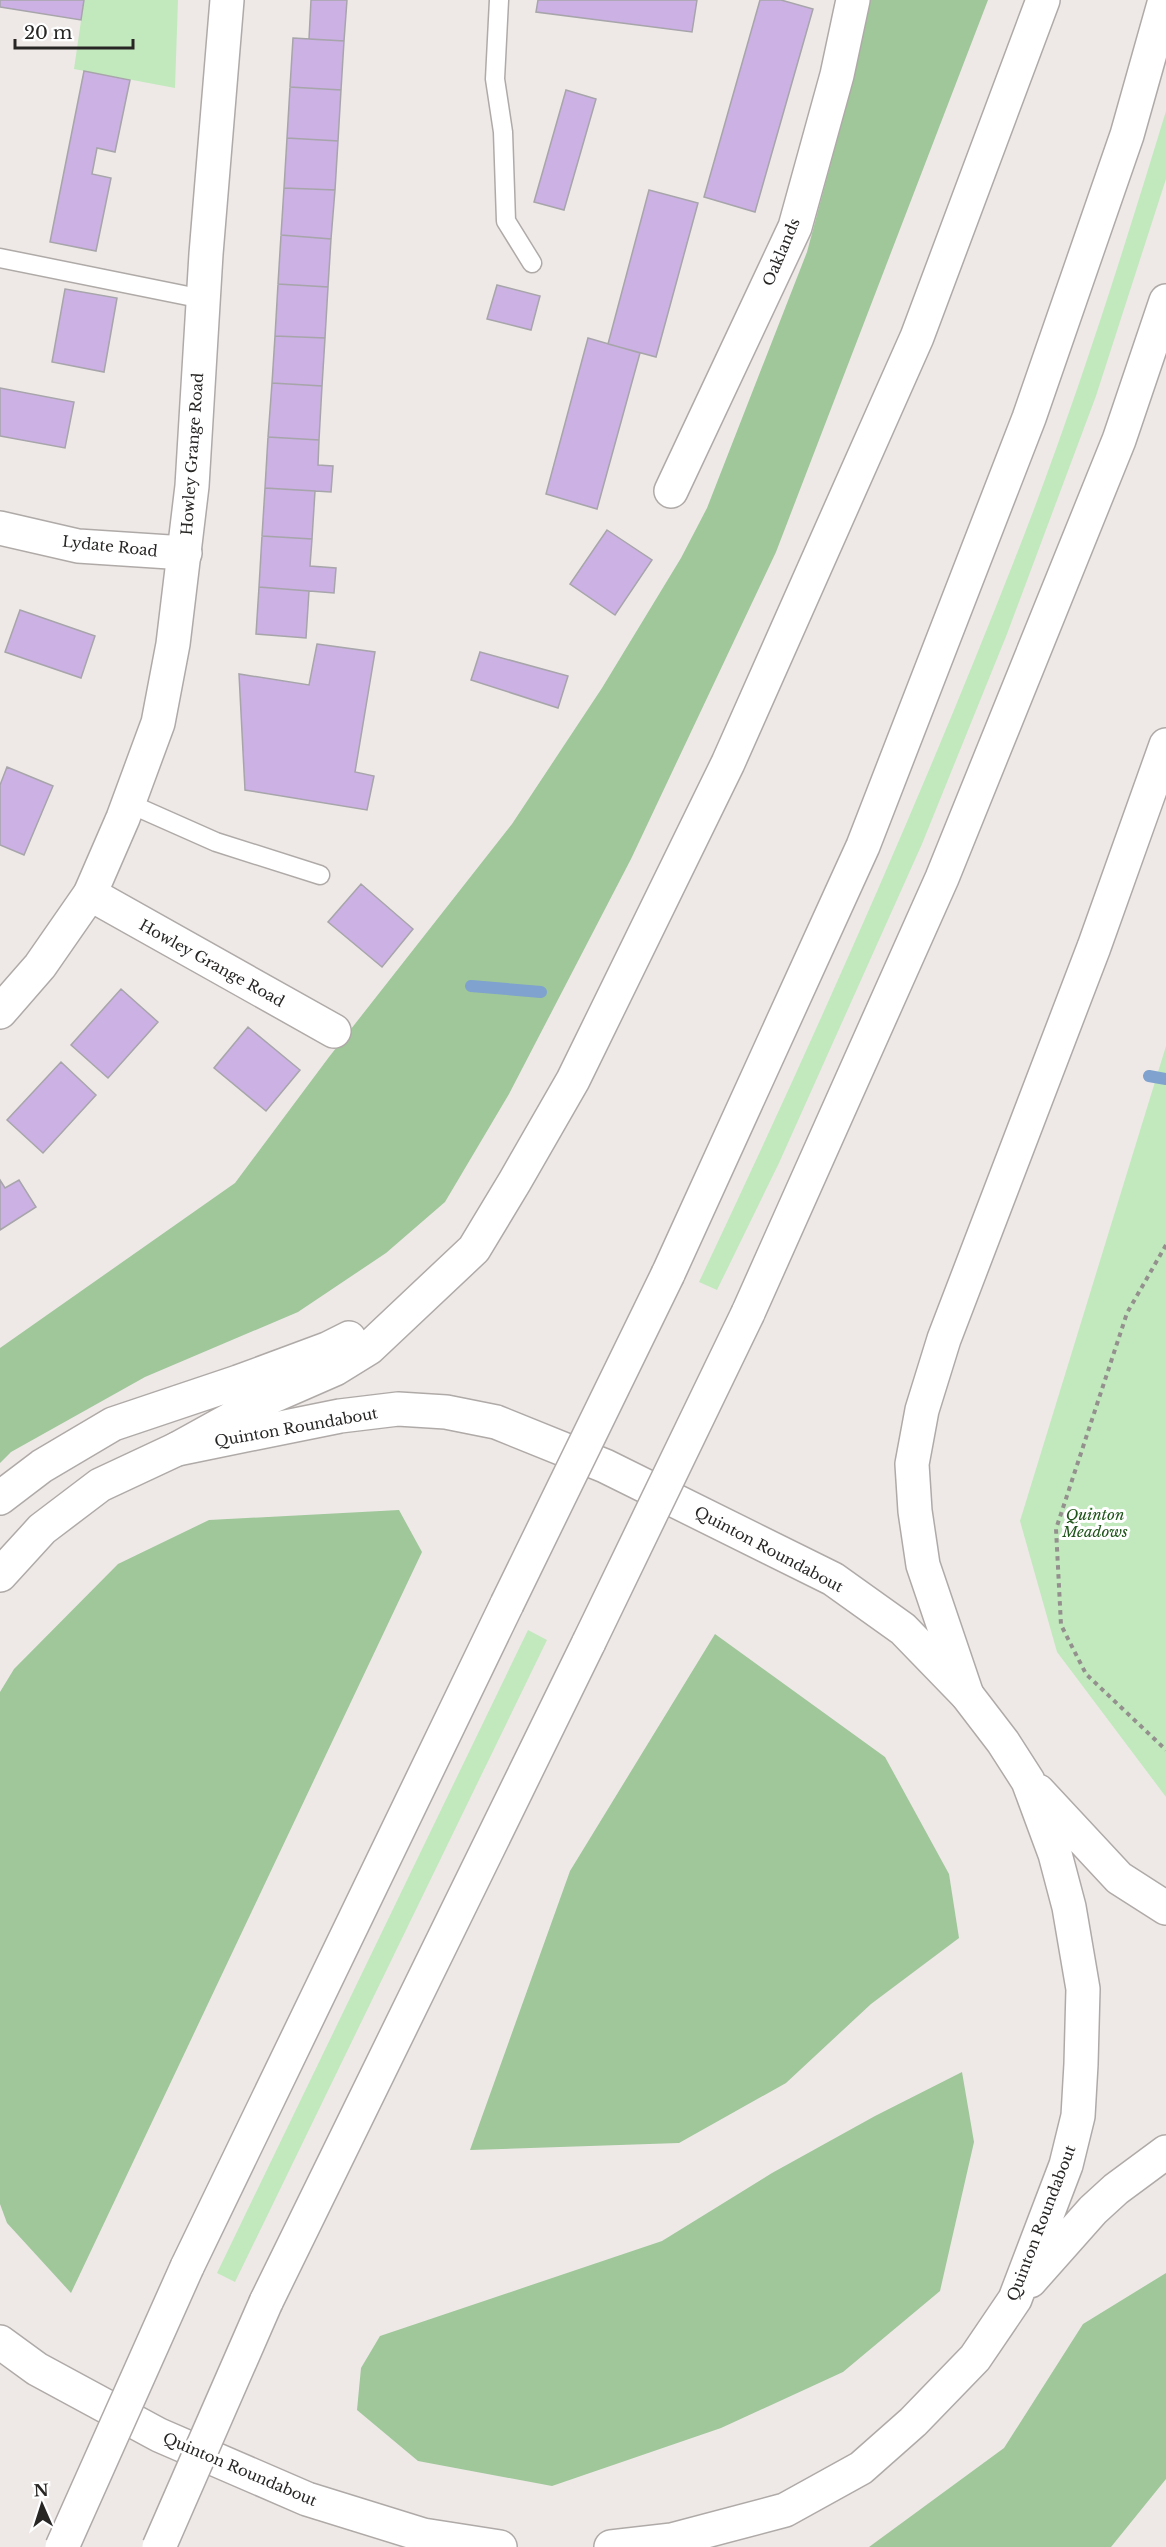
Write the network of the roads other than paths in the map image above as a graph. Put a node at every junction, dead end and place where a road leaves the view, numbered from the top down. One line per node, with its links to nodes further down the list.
1 (227, 0): 8 (main road, Howley Grange Road)
2 (499, 0): 7 (lane)
3 (853, 0): 10 (main road, Oaklands)
4 (1043, 0): 19 (main road)
5 (1165, 0): 29 (main road, bridge)
6 (0, 258): 8 (lane)
7 (531, 263)
8 (203, 299): 12 (main road, Howley Grange Road)
9 (1166, 301): 30 (main road, bridge)
10 (671, 491)
11 (0, 528): 12 (main road, Lydate Road)
12 (184, 553): 14 (main road, Howley Grange Road)
13 (1166, 745): 23 (main road)
14 (128, 803): 15 (lane); 16 (main road, Howley Grange Road)
15 (320, 875)
16 (90, 894): 17 (main road, Howley Grange Road); 18 (main road, Howley Grange Road)
17 (0, 1012)
18 (334, 1031)
19 (408, 1309): 20 (main road); 21 (main road)
20 (177, 1449): 22 (main road, Quinton Roundabout); 23 (main road, Quinton Roundabout)
21 (0, 1498)
22 (0, 1575)
23 (967, 1695): 24 (main road, Quinton Roundabout)
24 (1028, 1781): 25 (main road); 27 (main road, Quinton Roundabout)
25 (1166, 1908)
26 (1166, 2152): 27 (main road)
27 (1015, 2299): 32 (main road, Quinton Roundabout)
28 (0, 2342): 31 (main road, Quinton Roundabout)
29 (62, 2547)
30 (159, 2547)
31 (500, 2547)
32 (611, 2547)

